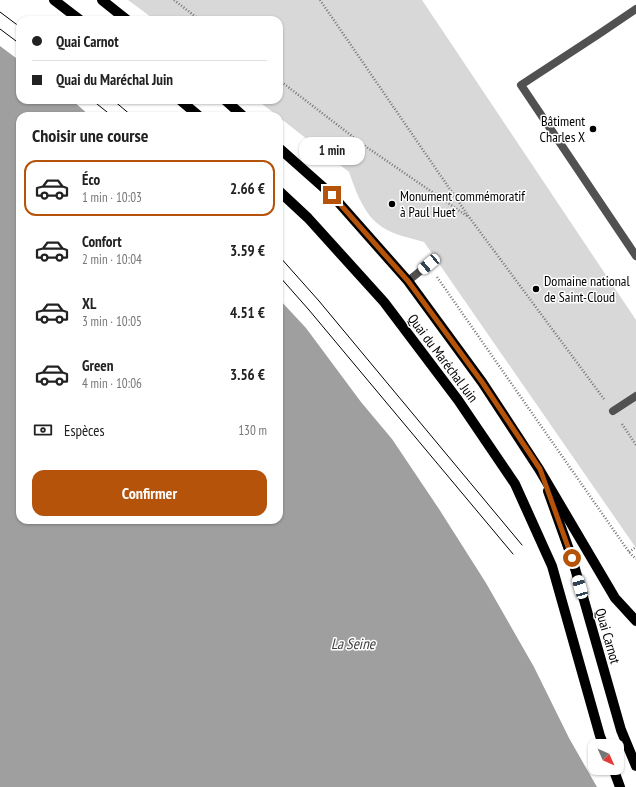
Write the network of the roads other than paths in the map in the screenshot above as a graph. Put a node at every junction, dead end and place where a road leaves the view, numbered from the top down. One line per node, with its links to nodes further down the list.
1 (54, 0): 4 (main road)
2 (102, 0): 5 (main road)
3 (636, 9): 12 (lane)
4 (75, 16)
5 (122, 16)
6 (185, 104): 8 (main road)
7 (230, 104): 9 (main road)
8 (194, 112)
9 (238, 112)
10 (283, 152): 14 (main road, Quai du Maréchal Juin)
11 (283, 195): 19 (main road, Quai du Maréchal Juin)
12 (636, 256)
13 (432, 261): 14 (lane)
14 (408, 281): 17 (main road, Quai du Maréchal Juin)
15 (636, 396): 16 (lane)
16 (613, 411)
17 (540, 469): 18 (main road); 20 (main road, Quai Carnot)
18 (636, 621)
19 (601, 739)
20 (636, 766)
21 (616, 775): 22 (main road)
22 (620, 787)

